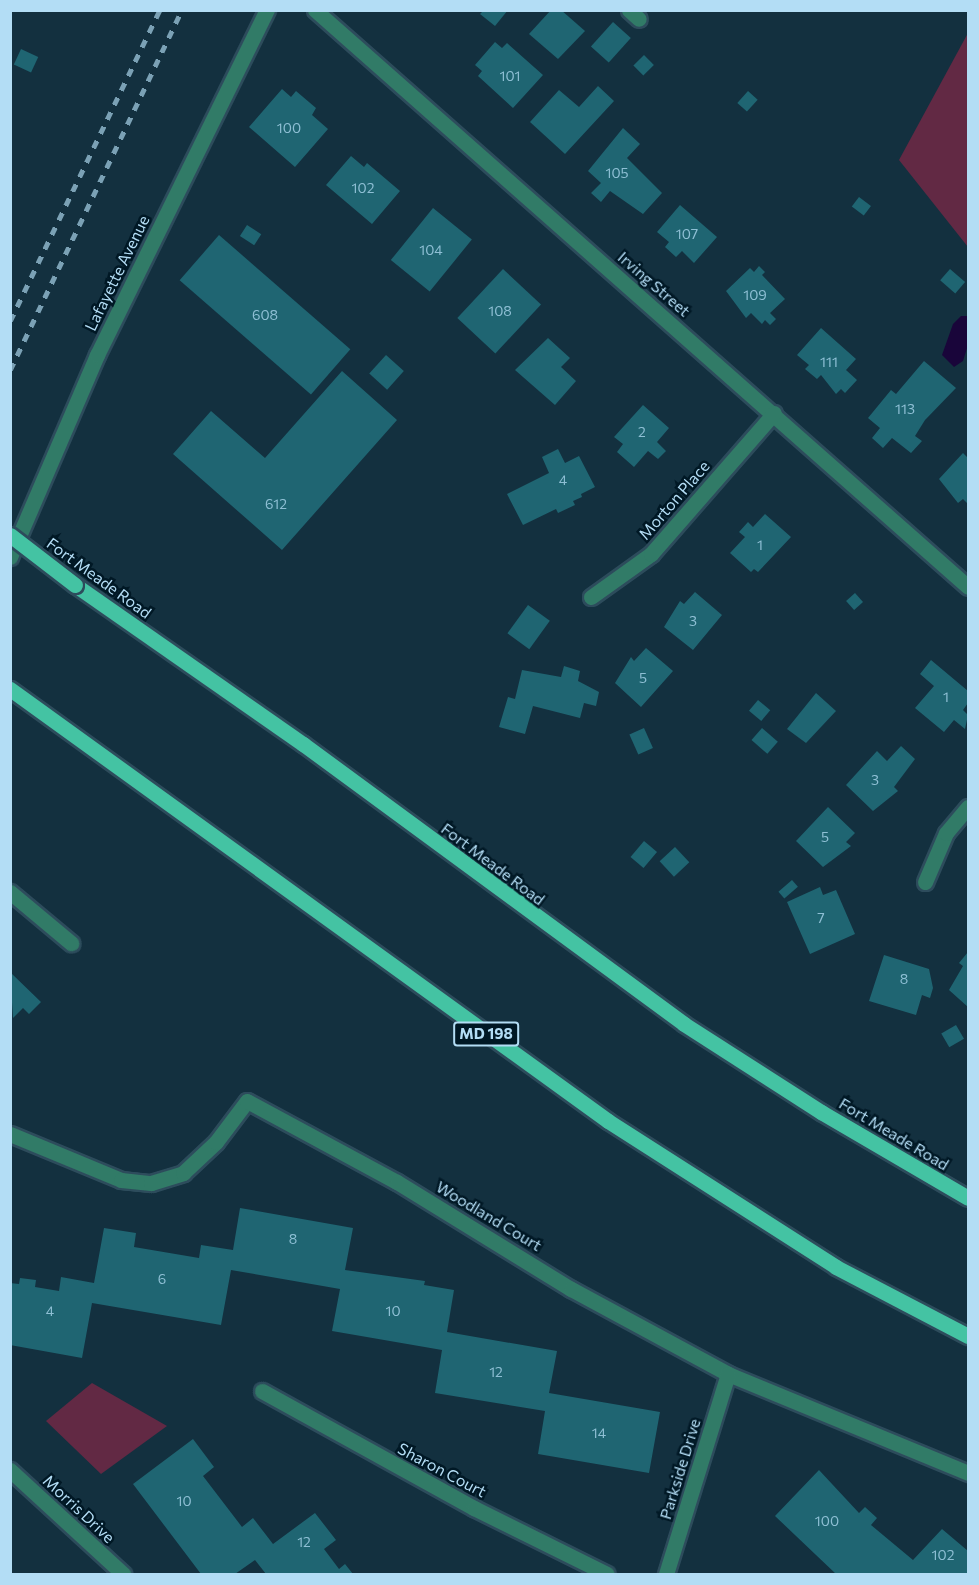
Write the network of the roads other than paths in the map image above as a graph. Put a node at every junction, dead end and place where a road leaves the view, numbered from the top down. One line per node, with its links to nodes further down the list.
1 (267, 10): 5 (street, Lafayette Avenue)
2 (315, 10): 3 (street, Irving Street)
3 (774, 413): 6 (street, Irving Street); 7 (street, Morton Place)
4 (10, 536): 14 (main road, Fort Meade Road, bridge)
5 (10, 557)
6 (969, 587)
7 (591, 597)
8 (10, 689): 15 (main road, MD 198)
9 (969, 807): 10 (street)
10 (925, 882)
11 (10, 892): 12 (street)
12 (71, 943)
13 (10, 1134): 16 (street, Woodland Court)
14 (969, 1198)
15 (969, 1335)
16 (728, 1374): 19 (street, Woodland Court); 22 (street, Parkside Drive)
17 (262, 1391): 21 (street, Sharon Court)
18 (10, 1470): 20 (street, Morris Drive)
19 (969, 1473)
20 (123, 1575)
21 (607, 1575)
22 (666, 1575)

